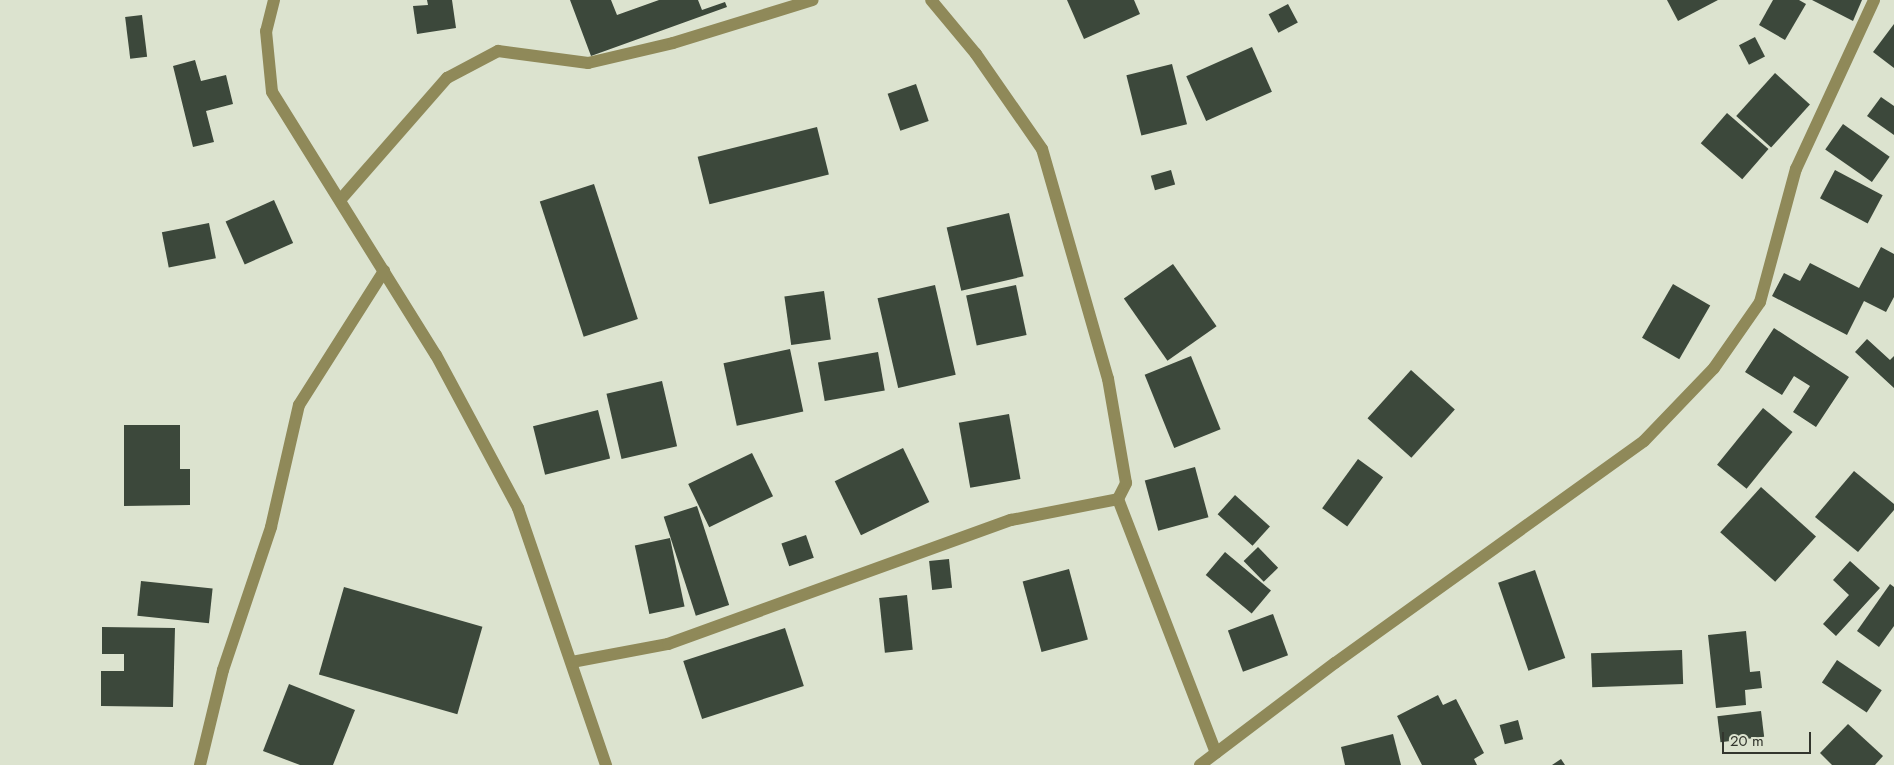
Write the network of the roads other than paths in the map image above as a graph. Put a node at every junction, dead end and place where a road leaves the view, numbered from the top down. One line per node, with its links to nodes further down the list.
1 (274, 0): 5 (street)
2 (812, 0): 5 (street)
3 (931, 0): 7 (street)
4 (1874, 0): 9 (street)
5 (341, 199): 6 (street)
6 (384, 271): 8 (street); 10 (street)
7 (1118, 499): 8 (street); 9 (street)
8 (572, 662): 11 (street)
9 (1216, 753): 12 (street)
10 (200, 765)
11 (606, 765)
12 (1200, 765)

